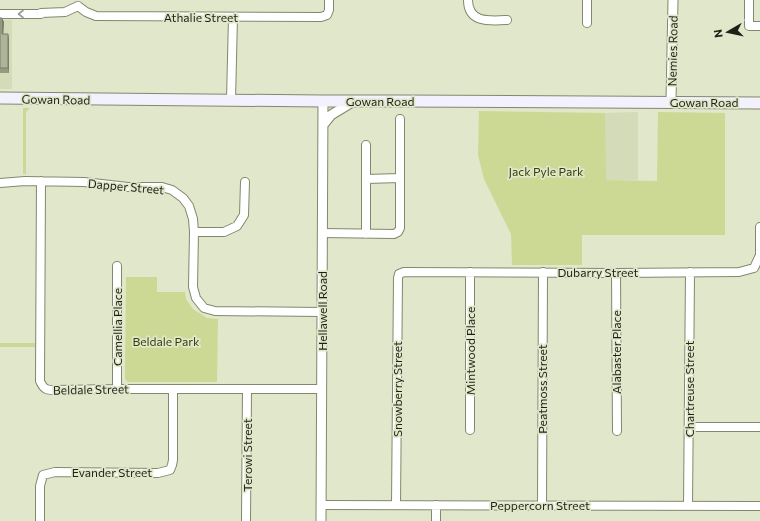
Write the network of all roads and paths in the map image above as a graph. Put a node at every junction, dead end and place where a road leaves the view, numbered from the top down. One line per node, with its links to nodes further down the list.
1 (329, 0): 8 (street, Athalie Street)
2 (468, 0): 9 (street)
3 (587, 0): 10 (street)
4 (673, 0): 16 (street, Nemies Road)
5 (749, 0): 11 (street)
6 (77, 3): 7 (street, one-way to 7); 8 (street, Athalie Street)
7 (0, 14)
8 (233, 17): 13 (street)
9 (506, 20)
10 (587, 23)
11 (760, 26)
12 (0, 98): 13 (main road, Gowan Road)
13 (231, 100): 14 (main road, Gowan Road)
14 (323, 101): 15 (main road, Gowan Road); 19 (street, Hellawell Road)
15 (354, 101): 16 (main road, Gowan Road); 19 (street)
16 (671, 102): 17 (main road, Gowan Road)
17 (760, 103)
18 (400, 118): 21 (street)
19 (323, 125): 28 (street, Hellawell Road)
20 (366, 145): 22 (street)
21 (400, 178): 22 (street); 29 (street)
22 (366, 179): 29 (street)
23 (41, 181): 24 (street, Dapper Street); 27 (street, Dapper Street); 37 (street, Beldale Street)
24 (0, 182)
25 (245, 182): 27 (street)
26 (760, 227): 33 (street, Dubarry Street)
27 (194, 232): 36 (street, Dapper Street)
28 (322, 233): 29 (street); 36 (street, Hellawell Road)
29 (366, 234)
30 (117, 266): 37 (street, Camellia Place)
31 (470, 272): 32 (street, Dubarry Street); 35 (street, Dubarry Street); 43 (street, Mintwood Place)
32 (543, 272): 34 (street, Dubarry Street); 48 (street, Peatmoss Street)
33 (690, 272): 34 (street, Dubarry Street); 41 (street, Chartreuse Street)
34 (616, 273): 44 (street, Alabaster Place)
35 (400, 274): 46 (street, Snowberry Street)
36 (322, 312): 40 (street, Hellawell Road)
37 (117, 389): 38 (street, Beldale Street)
38 (173, 389): 39 (street, Beldale Street); 51 (street, Evander Street)
39 (247, 389): 40 (street, Beldale Street); 52 (street, Terowi Street)
40 (322, 389): 45 (street, Hellawell Road)
41 (689, 427): 42 (street); 49 (street, Chartreuse Street)
42 (760, 427)
43 (470, 430)
44 (617, 431)
45 (321, 505): 46 (street, Peppercorn Street); 53 (street, Hellawell Road)
46 (396, 505): 47 (street, Peppercorn Street)
47 (436, 505): 48 (street, Peppercorn Street); 54 (street)
48 (542, 505): 49 (street, Peppercorn Street)
49 (688, 506): 50 (street, Peppercorn Street)
50 (760, 506)
51 (40, 521)
52 (246, 521)
53 (321, 521)
54 (436, 521)

